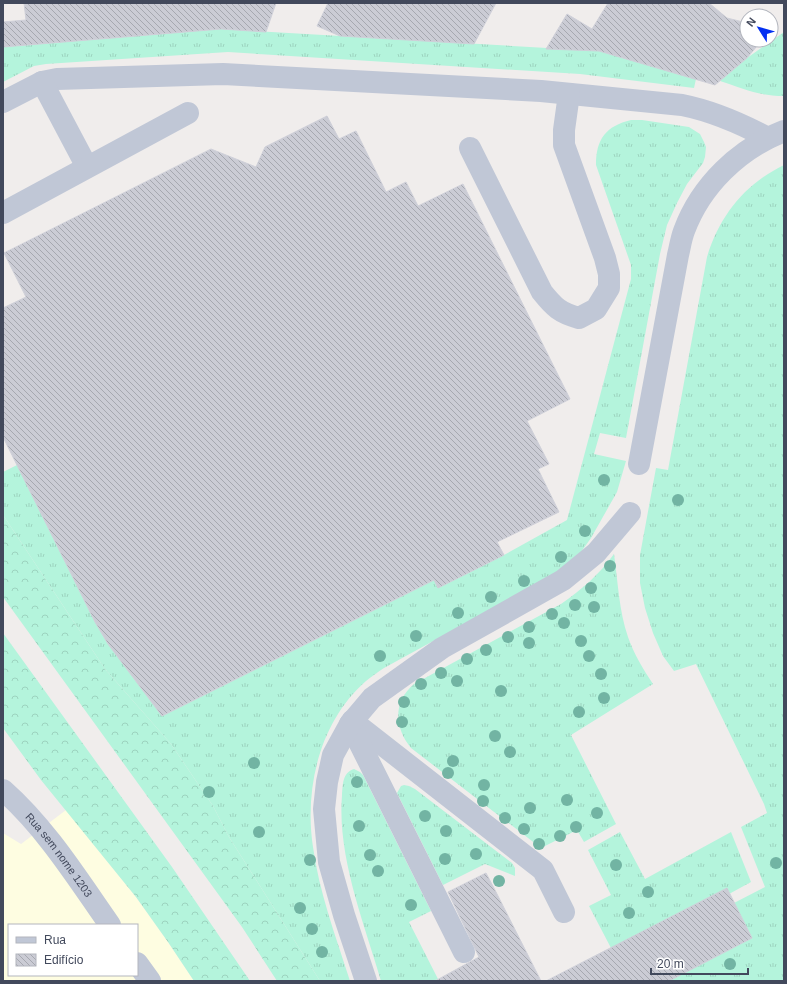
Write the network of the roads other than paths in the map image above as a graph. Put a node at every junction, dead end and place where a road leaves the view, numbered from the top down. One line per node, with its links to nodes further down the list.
1 (42, 82): 2 (lane); 3 (lane); 7 (lane)
2 (568, 94): 5 (lane); 6 (lane)
3 (3, 102)
4 (188, 113): 7 (lane)
5 (776, 134): 9 (lane)
6 (470, 148)
7 (87, 167): 8 (lane)
8 (3, 212)
9 (639, 464)
10 (630, 513): 11 (lane)
11 (351, 722): 13 (lane); 15 (lane); 18 (lane)
12 (3, 790): 14 (lane, Rua sem nome 1203)
13 (564, 912)
14 (109, 924)
15 (464, 952)
16 (138, 964): 17 (lane)
17 (150, 981)
18 (366, 981)

